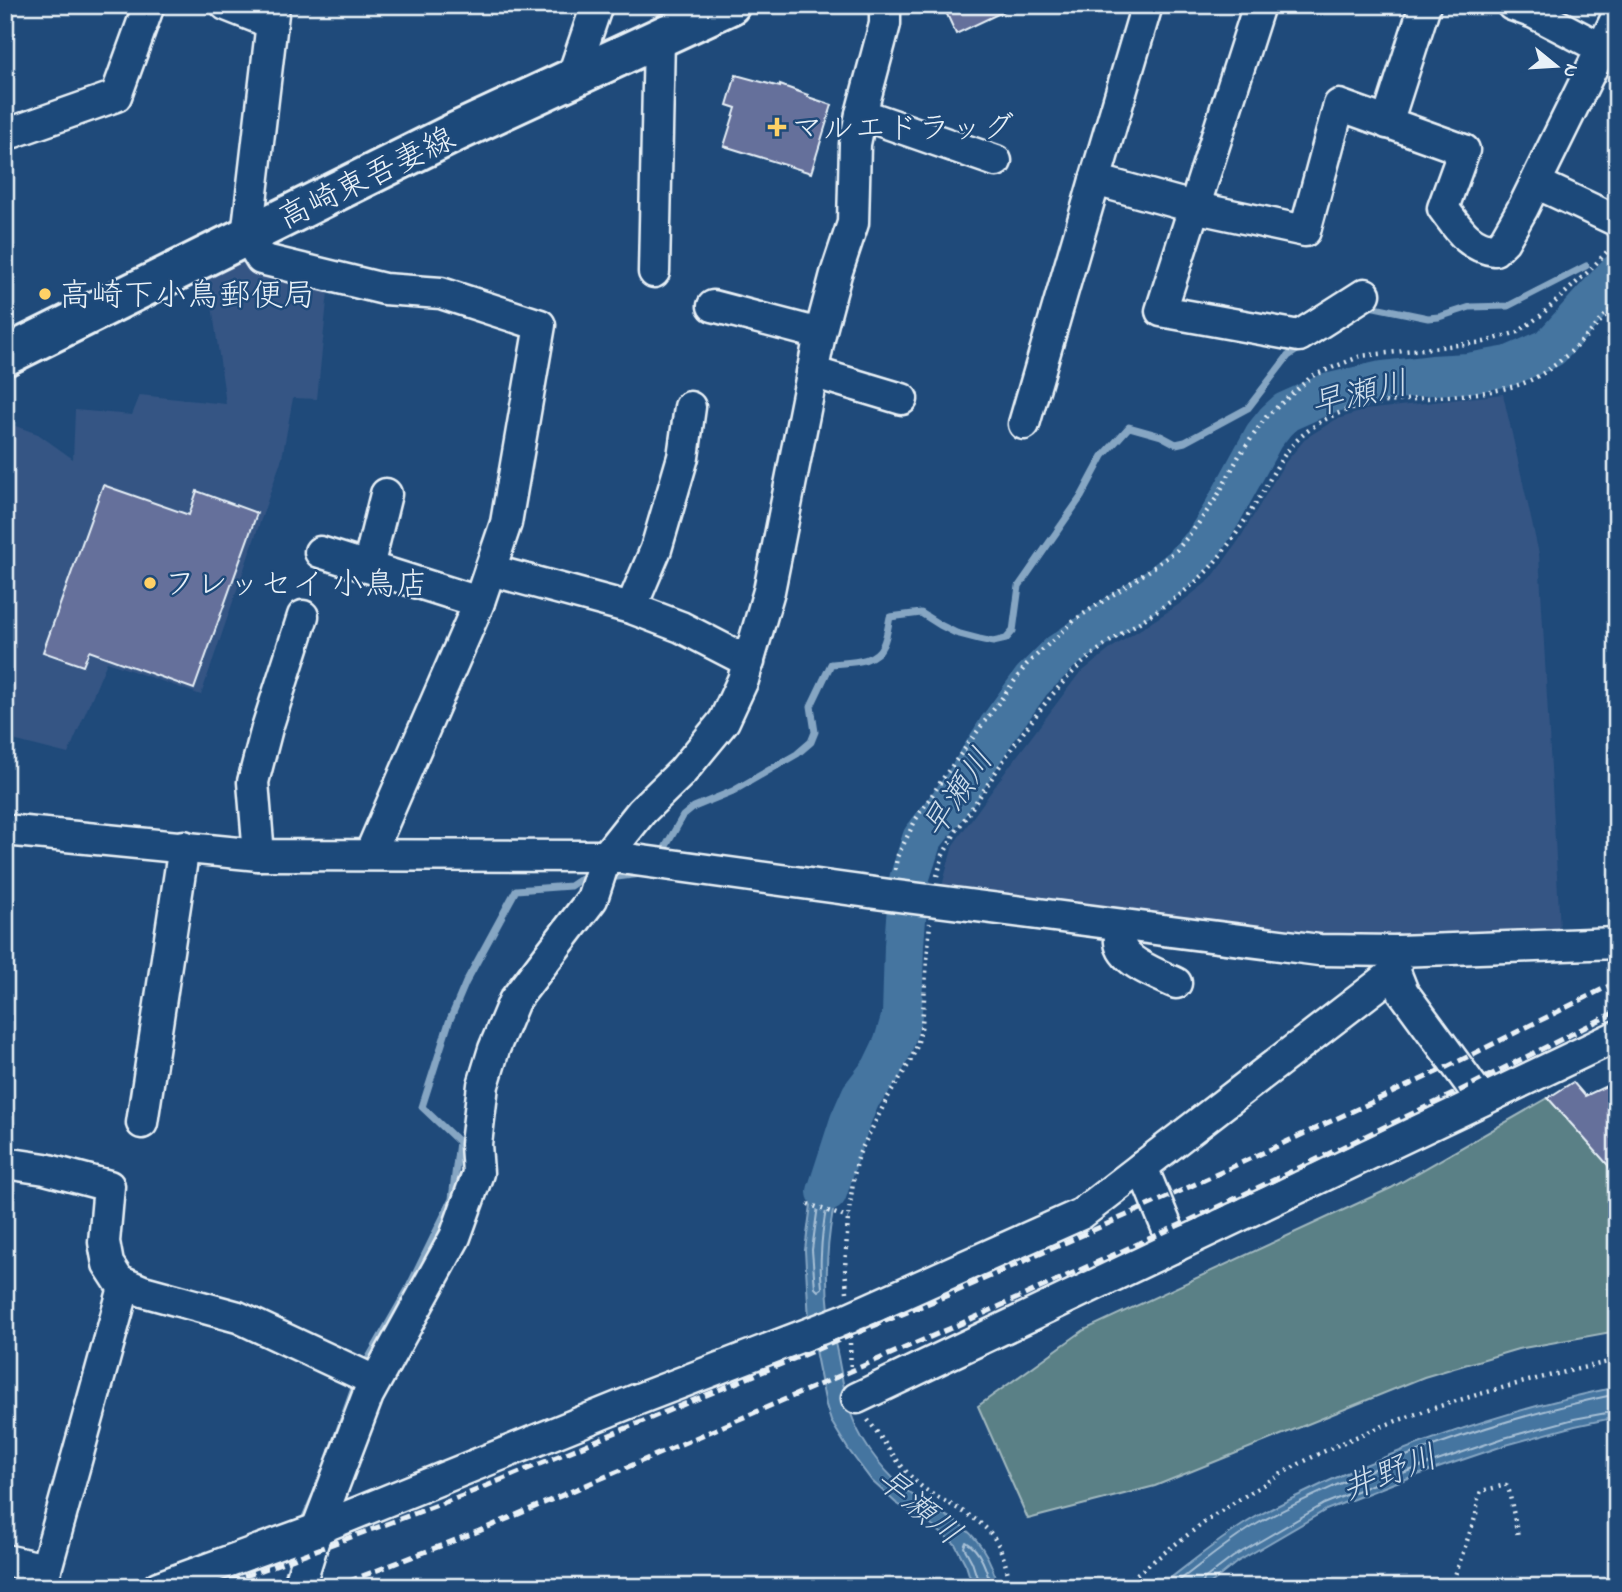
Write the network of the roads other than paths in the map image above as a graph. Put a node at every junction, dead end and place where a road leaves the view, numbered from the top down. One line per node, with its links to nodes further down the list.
1 (149, 5): 17 (street)
2 (226, 5): 10 (street)
3 (597, 5): 14 (street)
4 (730, 5): 12 (main road, 高崎東吾妻線)
5 (885, 5): 15 (street)
6 (1147, 5): 19 (street)
7 (1259, 5): 21 (street)
8 (1425, 5): 16 (street)
9 (1512, 5): 13 (street)
10 (272, 14): 23 (street)
11 (1617, 17): 13 (street)
12 (659, 38): 14 (main road, 高崎東吾妻線); 24 (street)
13 (1605, 55): 20 (street)
14 (572, 78): 23 (main road, 高崎東吾妻線)
15 (861, 114): 18 (street); 27 (street)
16 (1387, 123): 20 (street); 21 (street)
17 (6, 131)
18 (996, 161)
19 (1095, 180): 21 (street); 32 (street)
20 (1536, 183): 22 (street)
21 (1193, 207): 25 (street)
22 (1617, 221)
23 (247, 236): 28 (main road, 高崎東吾妻線); 36 (street)
24 (654, 272)
25 (1366, 293)
26 (713, 306): 27 (street)
27 (820, 334): 29 (street)
28 (5, 356)
29 (812, 372): 30 (street); 40 (street)
30 (902, 399)
31 (690, 407): 38 (street)
32 (1024, 424)
33 (386, 494): 35 (street)
34 (320, 552): 35 (street)
35 (368, 567): 37 (street)
36 (490, 570): 37 (street); 38 (street)
37 (479, 602): 43 (street)
38 (631, 608): 40 (street)
39 (303, 616): 44 (street)
40 (749, 662): 45 (street)
41 (5, 830): 42 (street)
42 (184, 846): 44 (street); 52 (street)
43 (370, 854): 44 (street); 45 (street)
44 (259, 855)
45 (606, 856): 46 (street); 57 (street)
46 (1121, 925): 48 (street); 49 (street)
47 (1617, 943): 48 (street)
48 (1396, 962): 51 (street); 54 (street)
49 (1176, 983)
50 (1617, 1036): 51 (street)
51 (1482, 1100): 55 (street)
52 (142, 1123)
53 (5, 1163): 56 (street)
54 (1142, 1167): 55 (street); 59 (street)
55 (1175, 1247): 58 (street)
56 (125, 1284): 57 (street); 60 (street)
57 (375, 1381): 59 (street)
58 (857, 1398)
59 (317, 1529): 61 (street); 62 (street)
60 (5, 1560)
61 (158, 1587)
62 (299, 1587)

